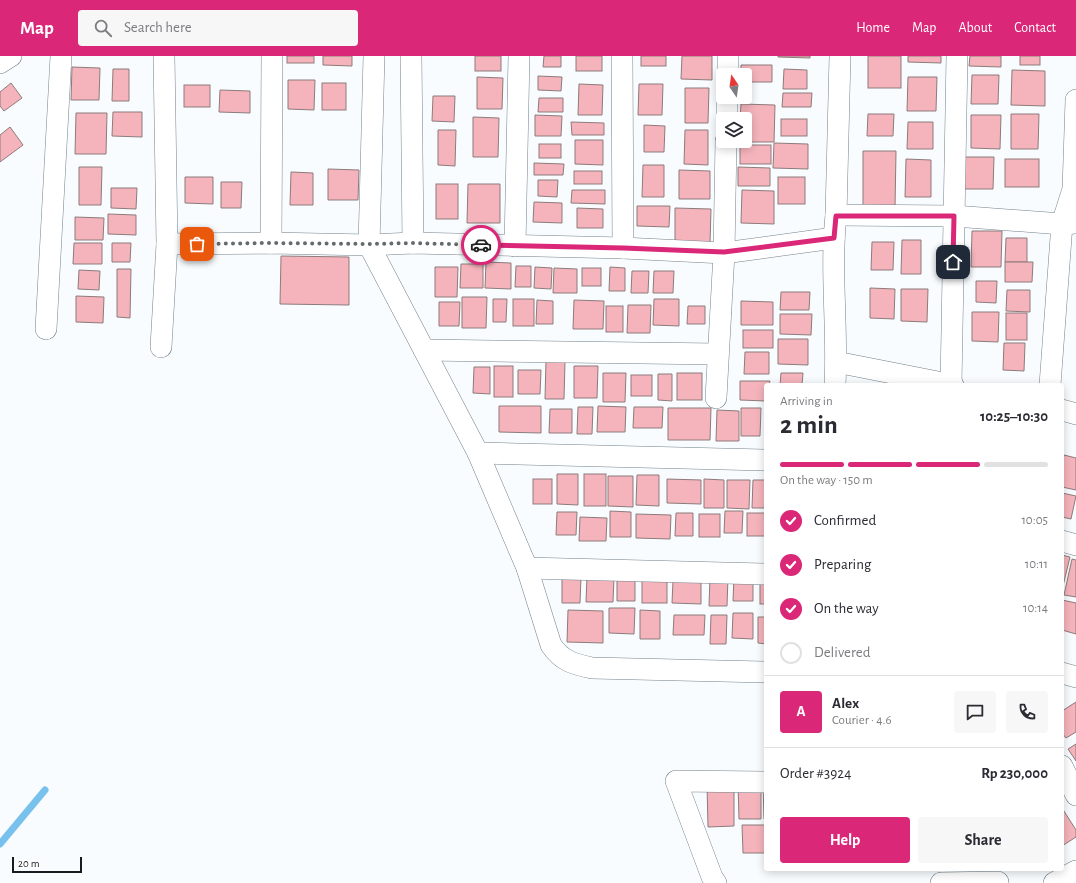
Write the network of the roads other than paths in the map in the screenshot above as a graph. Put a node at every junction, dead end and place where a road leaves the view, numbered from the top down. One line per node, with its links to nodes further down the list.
1 (11, 56): 12 (street)
2 (61, 56): 28 (street)
3 (164, 56): 23 (street)
4 (272, 56): 21 (street)
5 (374, 56): 24 (street)
6 (411, 56): 22 (street)
7 (519, 56): 25 (street)
8 (622, 56): 26 (street)
9 (728, 56): 13 (street)
10 (840, 56): 17 (street)
11 (957, 56): 18 (street)
12 (0, 63)
13 (728, 68)
14 (1076, 100): 16 (street)
15 (726, 148): 27 (street)
16 (1075, 192): 19 (street)
17 (836, 216): 18 (street); 20 (street)
18 (954, 216): 19 (street); 35 (street)
19 (1069, 223): 36 (street)
20 (834, 238): 27 (street); 32 (street)
21 (271, 243): 23 (street); 24 (street)
22 (413, 243): 24 (street); 25 (street)
23 (167, 244): 29 (street)
24 (368, 244): 30 (street)
25 (515, 246): 26 (street)
26 (623, 248): 27 (street)
27 (724, 252): 31 (street)
28 (46, 329)
29 (161, 347)
30 (424, 350): 31 (street); 40 (street)
31 (718, 354): 37 (street)
32 (836, 362): 33 (street); 34 (street)
33 (835, 383)
34 (942, 383)
35 (952, 383)
36 (1050, 383)
37 (716, 398)
38 (1064, 411): 39 (street)
39 (1076, 414)
40 (478, 453): 41 (street); 44 (street)
41 (764, 460)
42 (1064, 542): 43 (street)
43 (1076, 545)
44 (527, 568): 45 (street); 46 (street)
45 (764, 574)
46 (764, 672)
47 (1064, 674): 48 (street)
48 (1076, 677)
49 (1064, 770): 51 (street)
50 (764, 782): 54 (street)
51 (1076, 795)
52 (1076, 871): 56 (street)
53 (996, 878): 55 (street)
54 (716, 883)
55 (941, 883)
56 (1054, 883)

